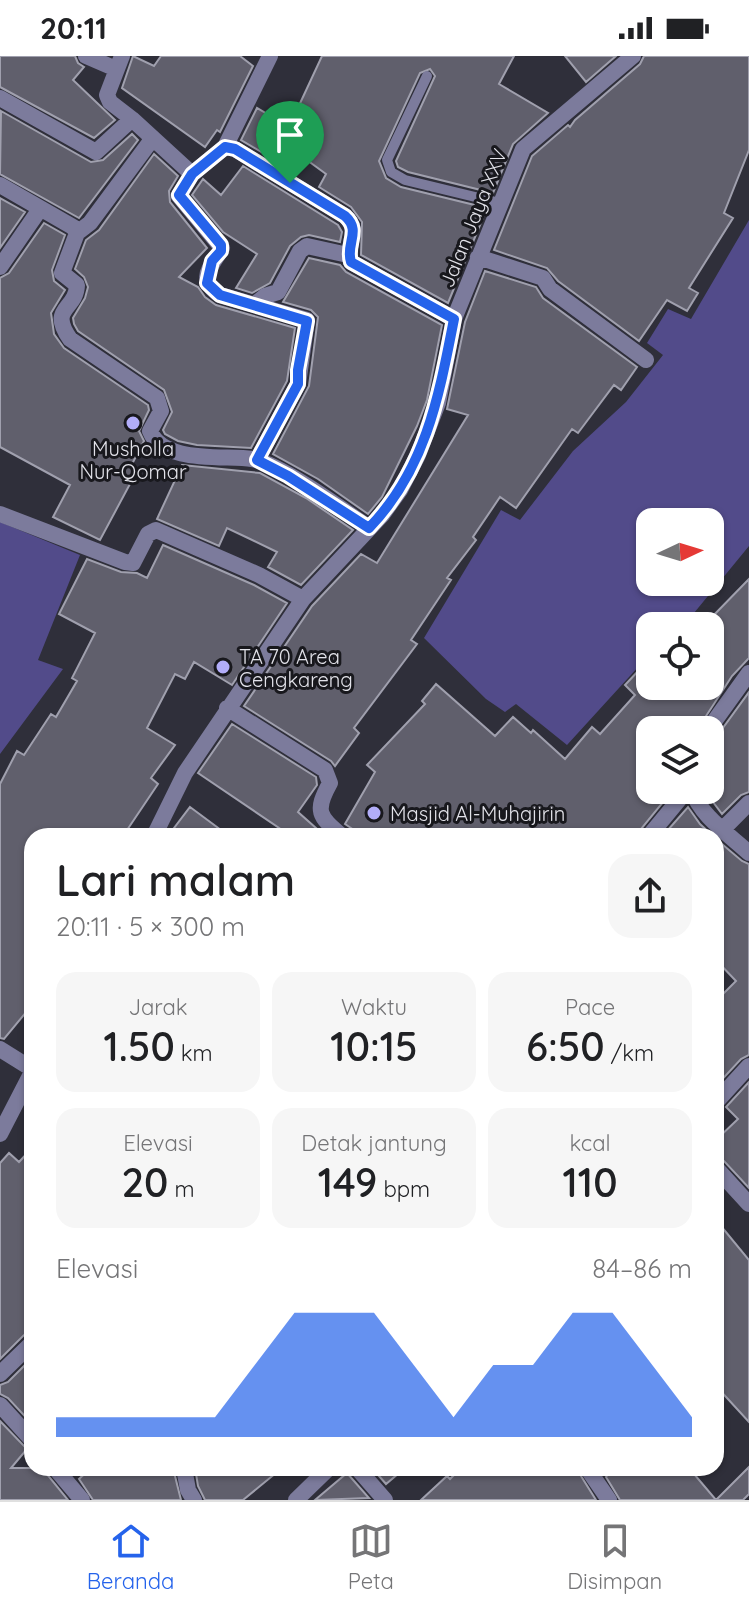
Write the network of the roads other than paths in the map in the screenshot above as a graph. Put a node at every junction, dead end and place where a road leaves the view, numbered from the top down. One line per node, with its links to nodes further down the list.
1 (86, 56): 4 (street)
2 (270, 56): 9 (street)
3 (633, 56): 12 (street, Jalan Jaya XXV)
4 (119, 62): 7 (street)
5 (427, 76): 12 (lane)
6 (0, 98): 7 (street)
7 (132, 119): 8 (street)
8 (153, 138): 10 (street); 14 (street)
9 (225, 147): 10 (street); 15 (street)
10 (192, 174): 18 (street)
11 (0, 185): 13 (street)
12 (500, 203): 16 (street, Jalan Jaya XXV)
13 (40, 209): 14 (street); 17 (street)
14 (77, 233): 21 (street)
15 (348, 255): 18 (street); 19 (street)
16 (478, 257): 19 (street, Jalan Jaya XXV); 20 (street)
17 (0, 267)
18 (254, 305): 21 (street)
19 (454, 319): 23 (street, Jalan Jaya XXV)
20 (646, 360)
21 (257, 460): 23 (street)
22 (0, 514): 24 (street)
23 (369, 528): 24 (street, Jalan Jaya XXV)
24 (303, 599): 26 (street, Jalan Jaya XXV)
25 (749, 673): 27 (street)
26 (227, 708): 31 (street, Jalan Jaya XXV); 32 (street)
27 (718, 716)
28 (749, 803): 34 (street)
29 (678, 804): 33 (street)
30 (698, 804): 34 (street)
31 (158, 828)
32 (333, 828)
33 (656, 828)
34 (724, 828): 35 (street)
35 (749, 853)
36 (0, 1049): 37 (street)
37 (24, 1065)
38 (749, 1066): 40 (street)
39 (24, 1086): 41 (street)
40 (724, 1093)
41 (0, 1134)
42 (724, 1177): 43 (street)
43 (749, 1204)
44 (24, 1351): 45 (street)
45 (0, 1374)
46 (0, 1405): 47 (street)
47 (24, 1431)
48 (62, 1476): 53 (street)
49 (185, 1476): 54 (street)
50 (321, 1476): 55 (street)
51 (364, 1476): 56 (street)
52 (592, 1476): 57 (street)
53 (82, 1500)
54 (194, 1500)
55 (296, 1500)
56 (385, 1500)
57 (609, 1500)

